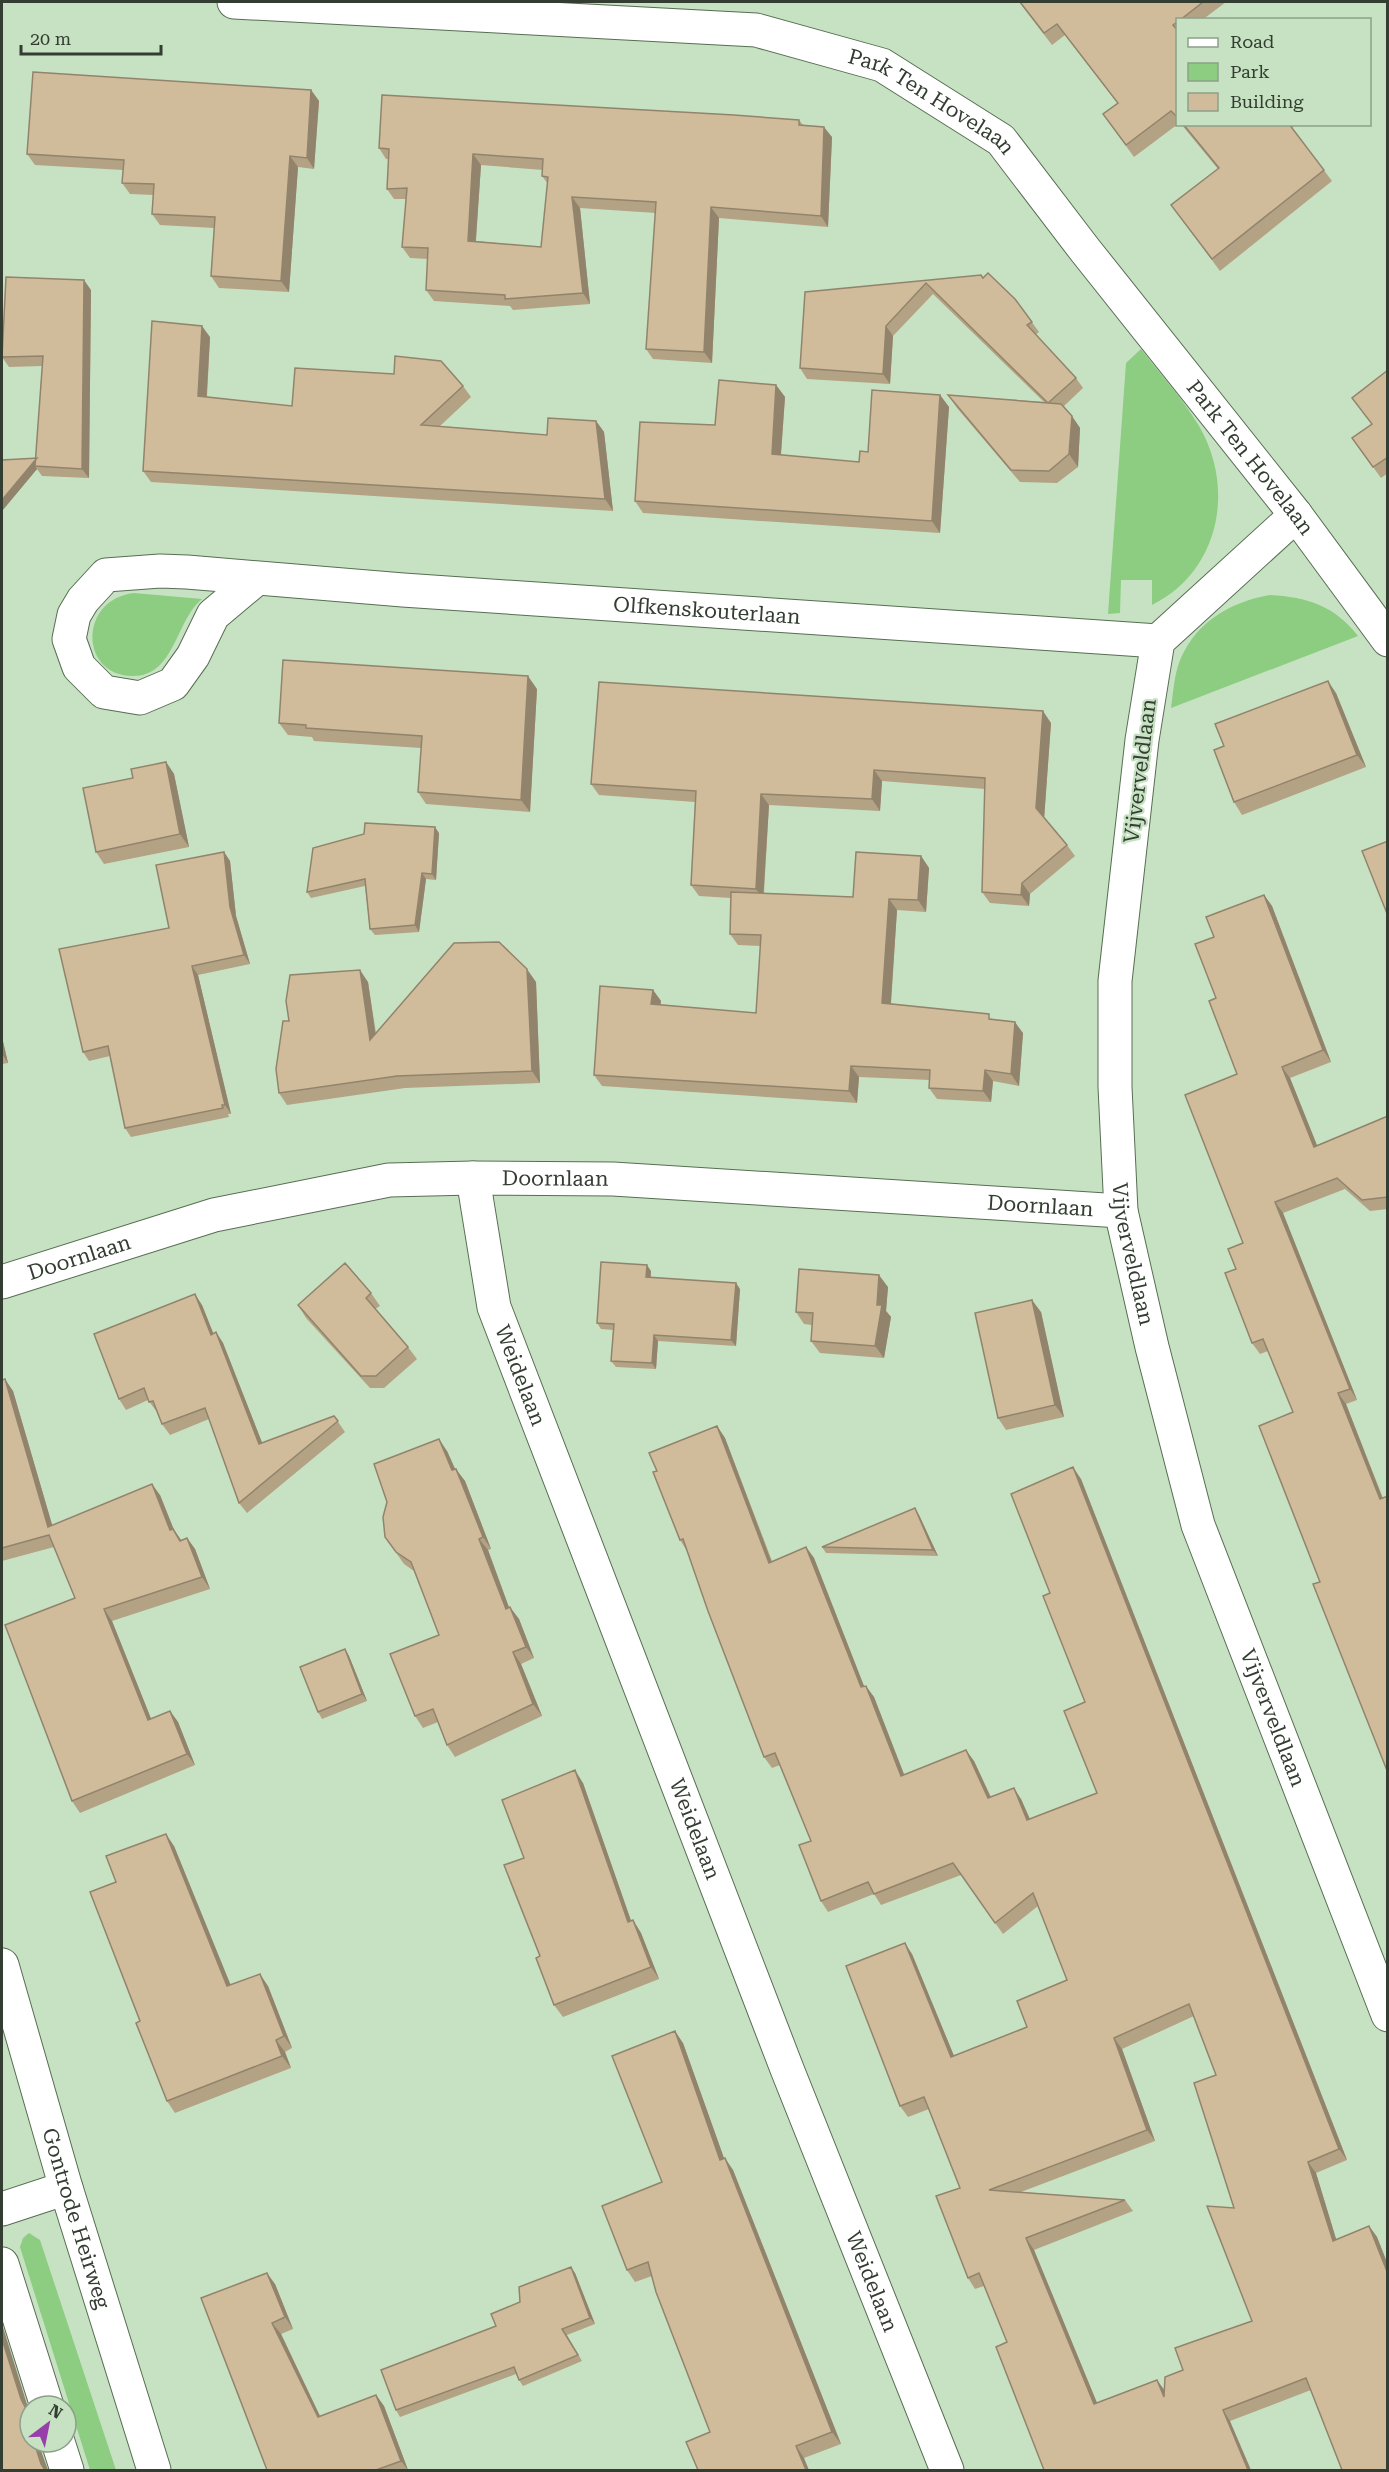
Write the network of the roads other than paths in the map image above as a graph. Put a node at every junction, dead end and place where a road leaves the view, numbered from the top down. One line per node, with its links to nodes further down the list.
1 (234, 2): 2 (street, Park Ten Hovelaan)
2 (1296, 516): 4 (street); 5 (street, Park Ten Hovelaan)
3 (256, 579): 3 (street, Olfkenskouterlaan); 4 (street, Olfkenskouterlaan)
4 (1158, 640): 7 (street, Vijverveldlaan)
5 (1388, 640)
6 (473, 1178): 7 (street, Doornlaan); 8 (street, Doornlaan); 18 (street, Weidelaan)
7 (1121, 1211): 10 (street, Vijverveldlaan)
8 (2, 1282)
9 (2, 1965): 11 (street, Gontrode Heirweg)
10 (1388, 2014)
11 (66, 2187): 12 (street); 17 (street, Gontrode Heirweg)
12 (2, 2209)
13 (2, 2264): 14 (street)
14 (43, 2394)
15 (62, 2454): 16 (street)
16 (68, 2470)
17 (154, 2470)
18 (946, 2470)

